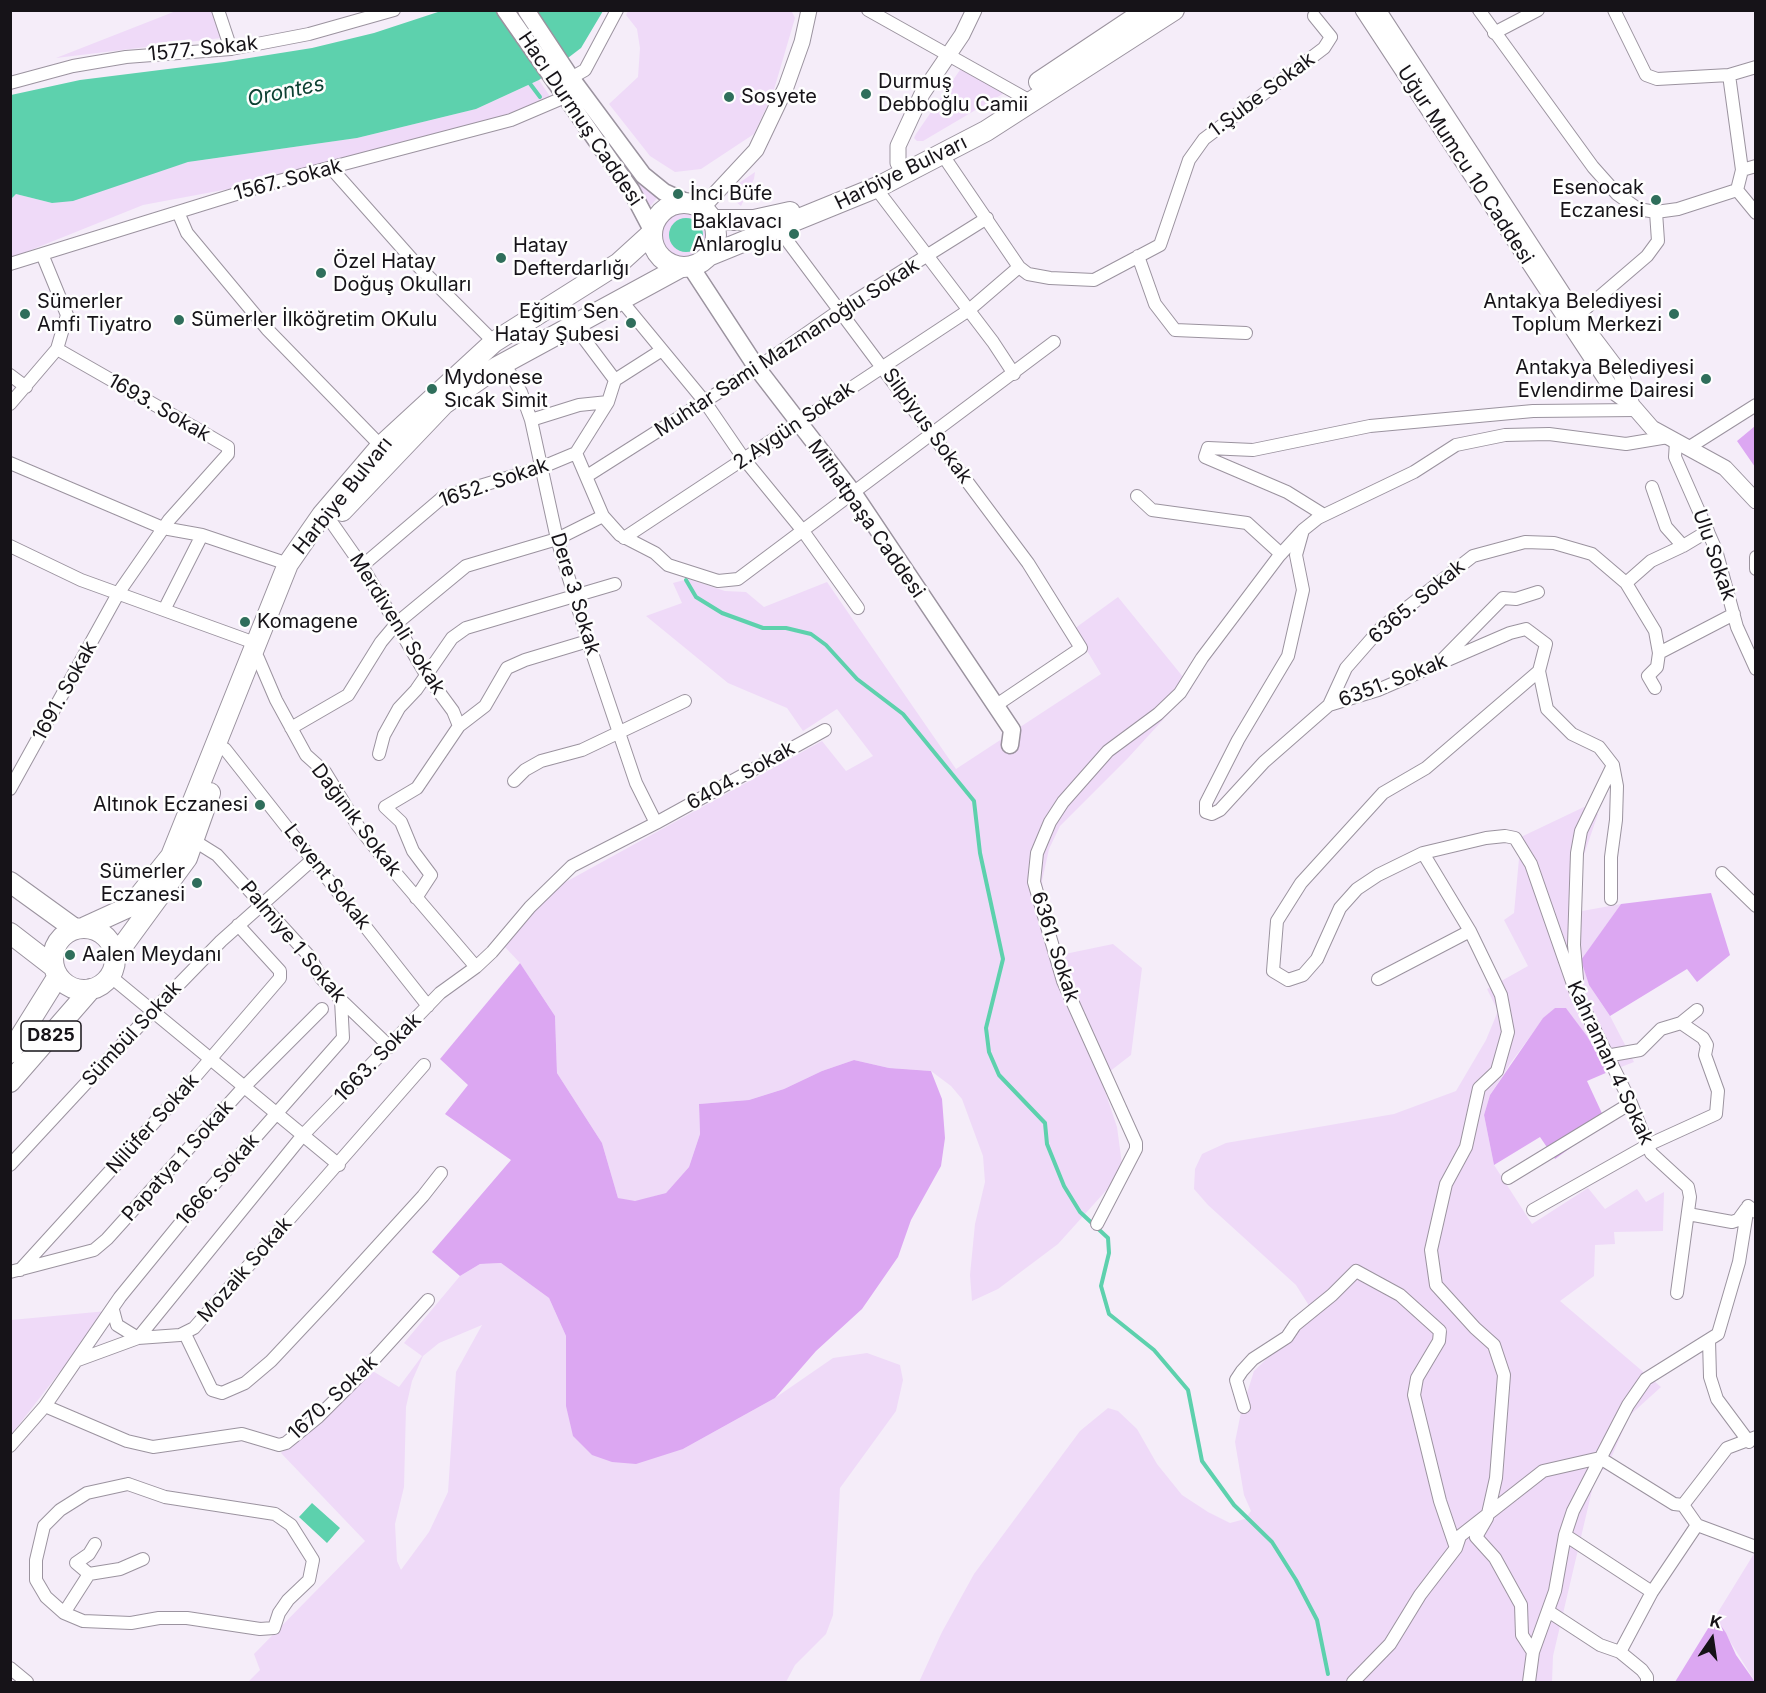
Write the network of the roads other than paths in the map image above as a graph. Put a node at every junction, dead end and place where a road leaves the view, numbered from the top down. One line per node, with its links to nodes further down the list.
1 (219, 10): 18 (street)
2 (394, 10): 18 (street, 1577. Sokak)
3 (505, 10): 23 (main road, Hacı Durmuş Caddesi)
4 (526, 10): 23 (main road, Hacı Durmuş Caddesi)
5 (617, 10): 23 (street)
6 (809, 10): 32 (street)
7 (868, 10): 19 (street)
8 (974, 10): 19 (street)
9 (1147, 10): 24 (main road, Harbiye Bulvarı)
10 (1173, 10): 24 (main road, Harbiye Bulvarı)
11 (1363, 10): 49 (street, Uğur Mumcu 10 Caddesi)
12 (1378, 10): 49 (street, Uğur Mumcu 10 Caddesi)
13 (1479, 10): 17 (street)
14 (1538, 10): 17 (street)
15 (1614, 10): 21 (street)
16 (1314, 16): 41 (street, 1.Şube Sokak)
17 (1494, 33): 34 (street)
18 (231, 49): 22 (street, 1577. Sokak)
19 (949, 54): 24 (street); 28 (street)
20 (1755, 67): 21 (street)
21 (1729, 75): 29 (street)
22 (10, 83)
23 (565, 89): 27 (street, 1567. Sokak); 32 (main road, Hacı Durmuş Caddesi); 38 (main road, Hacı Durmuş Caddesi)
24 (1026, 98): 25 (main road, Harbiye Bulvarı); 28 (main road, Harbiye Bulvarı)
25 (942, 154): 28 (main road, Harbiye Bulvarı); 36 (street)
26 (1755, 166): 29 (street)
27 (331, 168): 33 (street, 1567. Sokak); 52 (street)
28 (901, 168): 30 (main road, Harbiye Bulvarı); 32 (main road, Harbiye Bulvarı)
29 (1742, 170): 31 (street)
30 (875, 188): 37 (main road, Harbiye Bulvarı); 42 (street)
31 (1737, 190): 34 (street); 35 (street)
32 (700, 211): 38 (main road, Harbiye Bulvarı); 40 (main road)
33 (178, 212): 39 (street, 1567. Sokak); 72 (street)
34 (1656, 212): 49 (street)
35 (1755, 213)
36 (987, 218): 42 (street, Muhtar Sami Mazmanoğlu Sokak); 45 (street)
37 (777, 227): 40 (main road, Harbiye Bulvarı); 47 (street, Silpiyus Sokak)
38 (652, 231): 44 (main road); 52 (main road, Harbiye Bulvarı)
39 (42, 254): 43 (street, 1567. Sokak); 54 (street)
40 (708, 256): 44 (main road, Harbiye Bulvarı)
41 (1138, 256): 45 (street, 1.Şube Sokak); 51 (street)
42 (928, 257): 47 (street, Muhtar Sami Mazmanoğlu Sokak); 48 (street)
43 (10, 264)
44 (686, 267): 46 (main road, Harbiye Bulvarı); 58 (main road, Mithatpaşa Caddesi)
45 (1019, 267): 48 (street, 2.Aygün Sokak)
46 (620, 299): 50 (main road, Harbiye Bulvarı); 55 (street)
47 (840, 310): 57 (street, Silpiyus Sokak); 58 (street, Muhtar Sami Mazmanoğlu Sokak)
48 (969, 310): 57 (street, 2.Aygün Sokak); 59 (street)
49 (1574, 320): 67 (street, Uğur Mumcu 10 Caddesi)
50 (573, 324): 56 (main road, Harbiye Bulvarı); 61 (street)
51 (1246, 333)
52 (494, 342): 72 (main road, Harbiye Bulvarı)
53 (1053, 342): 59 (street)
54 (57, 349): 62 (street); 85 (street, 1693. Sokak)
55 (662, 350): 61 (street); 64 (street)
56 (504, 363): 68 (street, Dere 3 Sokak); 84 (main road, Harbiye Bulvarı)
57 (883, 366): 69 (street, 2.Aygün Sokak); 70 (street, Silpiyus Sokak)
58 (757, 369): 64 (street, Muhtar Sami Mazmanoğlu Sokak); 69 (main road, Mithatpaşa Caddesi)
59 (1014, 374): 70 (street)
60 (10, 375): 62 (street)
61 (615, 380): 63 (street)
62 (26, 387): 65 (street)
63 (608, 402): 68 (street); 73 (street)
64 (705, 402): 74 (street); 77 (street, Muhtar Sami Mazmanoğlu Sokak)
65 (10, 404)
66 (1755, 405): 71 (street)
67 (1634, 407): 71 (street, Uğur Mumcu 10 Caddesi); 82 (street)
68 (531, 420): 76 (street, Dere 3 Sokak)
69 (798, 423): 74 (street, 2.Aygün Sokak); 79 (main road, Mithatpaşa Caddesi)
70 (932, 435): 79 (street); 118 (street, Silpiyus Sokak)
71 (1678, 442): 81 (street, Uğur Mumcu 10 Caddesi); 82 (street); 88 (street, Ulu Sokak)
72 (381, 446): 96 (main road, Harbiye Bulvarı)
73 (576, 453): 76 (street, 1652. Sokak); 77 (street)
74 (744, 459): 87 (street); 90 (street, 2.Aygün Sokak)
75 (10, 463): 85 (street)
76 (540, 468): 91 (street, Dere 3 Sokak); 97 (street, 1652. Sokak)
77 (587, 476): 83 (street)
78 (1652, 487): 93 (street)
79 (854, 494): 87 (street); 118 (main road, Mithatpaşa Caddesi)
80 (1137, 496): 94 (street)
81 (1755, 501)
82 (1324, 515): 86 (street)
83 (603, 516): 90 (street); 91 (street)
84 (332, 523): 97 (street, Merdivenli Sokak); 109 (main road, Harbiye Bulvarı)
85 (163, 528): 89 (street); 101 (street, 1693. Sokak)
86 (1303, 530): 94 (street, 6361. Sokak); 117 (street, 6351. Sokak)
87 (803, 531): 90 (street); 105 (street)
88 (1708, 531): 93 (street); 106 (street, Ulu Sokak)
89 (202, 535): 96 (street); 104 (street)
90 (624, 538)
91 (557, 539): 103 (street, Dere 3 Sokak); 107 (street)
92 (10, 546): 101 (street)
93 (1683, 546): 99 (street)
94 (1281, 554): 174 (street, 6361. Sokak)
95 (1755, 557): 98 (street)
96 (288, 564): 109 (main road, Harbiye Bulvarı)
97 (362, 566): 107 (street, Merdivenli Sokak)
98 (1755, 569)
99 (1626, 583): 110 (street, 6365. Sokak); 117 (street, 6365. Sokak)
100 (615, 584): 103 (street)
101 (119, 592): 104 (street); 128 (street, 1691. Sokak)
102 (1538, 592): 111 (street)
103 (574, 597): 108 (street, Dere 3 Sokak); 114 (street)
104 (165, 608): 109 (street)
105 (858, 608)
106 (1734, 614): 110 (street); 112 (street, Ulu Sokak)
107 (397, 623): 114 (street, Merdivenli Sokak); 120 (street)
108 (588, 641): 119 (street); 122 (street, Dere 3 Sokak)
109 (257, 650): 120 (street, Dağınık Sokak); 124 (main road, Harbiye Bulvarı); 140 (main road, Harbiye Bulvarı)
110 (1659, 653): 115 (street)
111 (1436, 667): 113 (street, 6351. Sokak); 117 (street, 6351. Sokak)
112 (1755, 669)
113 (1539, 671): 126 (street); 131 (street)
114 (425, 673): 119 (street, Merdivenli Sokak); 125 (street)
115 (1655, 688)
116 (685, 701): 122 (street)
117 (1329, 705)
118 (995, 706): 123 (main road, Mithatpaşa Caddesi)
119 (459, 726): 135 (street)
120 (291, 728): 135 (street, Dağınık Sokak)
121 (825, 730): 129 (street, 6404. Sokak)
122 (620, 732): 127 (street); 129 (street, Dere 3 Sokak)
123 (1010, 745)
124 (225, 749): 130 (main road, Harbiye Bulvarı); 132 (street, Levent Sokak)
125 (379, 754)
126 (1613, 765): 136 (street); 152 (street)
127 (514, 781)
128 (10, 789)
129 (656, 823): 144 (street, 1663. Sokak)
130 (194, 840): 137 (street, Palmiye 1 Sokak); 143 (main road, Harbiye Bulvarı)
131 (1423, 853): 141 (street); 152 (street, Kahraman 4 Sokak)
132 (312, 860): 137 (street, Sümbül Sokak); 150 (street, Levent Sokak)
133 (1722, 873): 138 (street)
134 (10, 882): 140 (main road)
135 (417, 898): 144 (street, Dağınık Sokak)
136 (1611, 899)
137 (261, 904): 139 (street, Sümbül Sokak); 149 (street, Palmiye 1 Sokak)
138 (1755, 906)
139 (238, 926): 154 (street, Sümbül Sokak); 159 (street, Nilüfer Sokak)
140 (80, 928): 143 (main road); 145 (main road, Harbiye Bulvarı)
141 (1470, 931): 147 (street); 189 (street)
142 (10, 933): 145 (main road)
143 (116, 955): 146 (main road, Harbiye Bulvarı)
144 (477, 967): 150 (street, 1663. Sokak)
145 (56, 972): 148 (main road); 157 (main road, Harbiye Bulvarı / D825)
146 (110, 976): 148 (main road); 154 (street)
147 (1378, 979)
148 (91, 989): 161 (main road, D825)
149 (341, 1000): 156 (street, Palmiye 1 Sokak); 164 (street, 1666. Sokak)
150 (428, 1006): 156 (street, 1663. Sokak)
151 (322, 1009): 162 (street, Papatya 1 Sokak)
152 (1583, 1010): 158 (street, Kahraman 4 Sokak)
153 (1697, 1010): 155 (street)
154 (152, 1012): 159 (street); 167 (street, Sümbül Sokak)
155 (1681, 1023): 158 (street); 166 (street)
156 (390, 1047): 165 (street, 1663. Sokak)
157 (10, 1053)
158 (1606, 1056): 163 (street, Kahraman 4 Sokak)
159 (210, 1060): 162 (street); 175 (street, Nilüfer Sokak)
160 (424, 1065): 168 (street, Mozaik Sokak)
161 (10, 1082)
162 (243, 1088): 164 (street); 175 (street, Papatya 1 Sokak)
163 (1630, 1103): 166 (street, Kahraman 4 Sokak); 170 (street)
164 (276, 1114): 165 (street); 178 (street, 1666. Sokak)
165 (303, 1135): 168 (street); 180 (street, 1663. Sokak)
166 (1648, 1145): 172 (street); 173 (street, Kahraman 4 Sokak)
167 (10, 1165)
168 (339, 1165): 179 (street, Mozaik Sokak)
169 (441, 1173): 179 (street)
170 (1508, 1178)
171 (1752, 1209): 173 (street); 181 (street)
172 (1533, 1210)
173 (1688, 1214): 176 (street, Kahraman 4 Sokak)
174 (1097, 1224)
175 (15, 1271)
176 (1677, 1293)
177 (428, 1300): 183 (street, 1670. Sokak)
178 (113, 1310): 180 (street); 182 (street, 1666. Sokak)
179 (185, 1334): 180 (street, Mozaik Sokak)
180 (138, 1338): 182 (street, Mozaik Sokak)
181 (1709, 1340): 185 (street); 187 (street)
182 (78, 1360): 183 (street)
183 (45, 1406): 186 (street)
184 (1244, 1407): 194 (street)
185 (1753, 1441): 188 (street)
186 (10, 1446)
187 (1600, 1458): 188 (street); 189 (street); 191 (street)
188 (1683, 1505): 190 (street)
189 (1487, 1518): 194 (street); 200 (street)
190 (1697, 1525): 193 (street); 197 (street)
191 (1565, 1535): 197 (street); 198 (street)
192 (95, 1544): 196 (street)
193 (1755, 1547)
194 (1456, 1548): 204 (street)
195 (143, 1559): 196 (street)
196 (89, 1574): 199 (street)
197 (1652, 1592): 201 (street)
198 (1548, 1611): 200 (street); 201 (street)
199 (64, 1613): 199 (street)
200 (1533, 1652): 205 (street)
201 (1620, 1652): 206 (street)
202 (10, 1668): 203 (street)
203 (27, 1683)
204 (1353, 1683)
205 (1529, 1683)
206 (1647, 1683)

